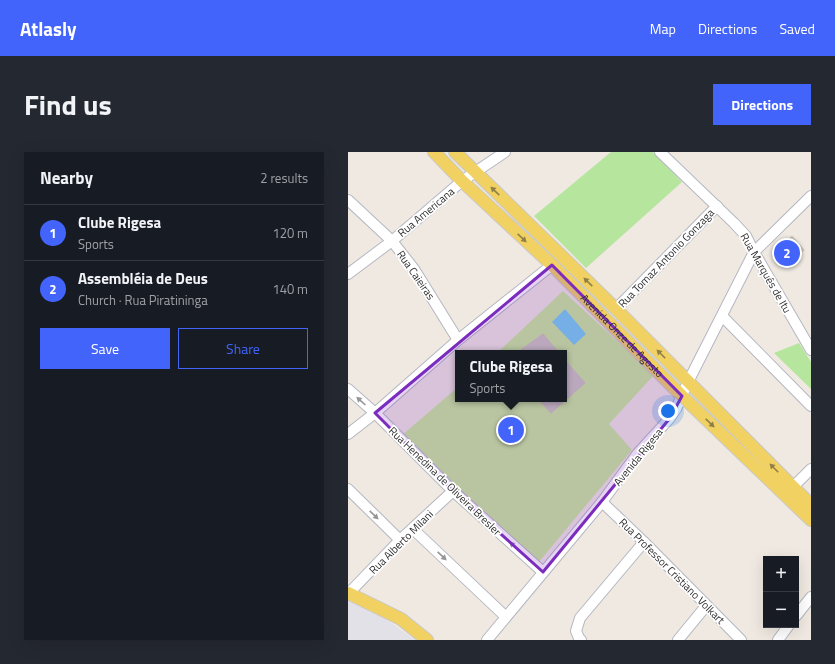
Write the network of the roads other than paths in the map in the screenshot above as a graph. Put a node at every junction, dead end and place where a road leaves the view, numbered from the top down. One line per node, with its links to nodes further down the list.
1 (434, 152): 6 (main road, Avenida Onze de Agosto)
2 (455, 152): 5 (main road, Avenida Onze de Agosto)
3 (505, 152): 5 (street, Rua Americana)
4 (660, 152): 9 (street, Rua Marquês de Itu)
5 (475, 172): 6 (street, Rua Americana); 14 (main road, Avenida Onze de Agosto, one-way to 5)
6 (462, 181): 10 (street, Rua Americana); 12 (main road, Avenida Onze de Agosto, one-way to 12)
7 (811, 196): 11 (street, Avenida Rigesa)
8 (348, 200): 10 (street, Rua Caieiras)
9 (716, 206): 11 (street, Rua Marquês de Itu); 14 (street, Rua Tomaz Antonio Gonzaga)
10 (392, 241): 13 (street, Rua Americana); 16 (street, Rua Caieiras)
11 (754, 252): 15 (street, Avenida Rigesa); 17 (street, Rua Marquês de Itu)
12 (552, 265): 16 (street); 20 (main road, Avenida Onze de Agosto)
13 (348, 274)
14 (616, 309): 18 (main road, Avenida Onze de Agosto, one-way to 14)
15 (722, 316): 18 (street, Avenida Rigesa); 21 (street)
16 (458, 340): 22 (street)
17 (811, 350)
18 (688, 382): 20 (street, Avenida Rigesa); 25 (main road, Avenida Onze de Agosto, one-way to 18)
19 (348, 389): 22 (street, Rua Henedina de Oliveira Bresler, one-way to 19)
20 (682, 396): 28 (street, Avenida Rigesa); 30 (main road, Avenida Onze de Agosto, one-way to 30)
21 (811, 406)
22 (375, 413): 23 (street); 27 (street, Rua Henedina de Oliveira Bresler)
23 (348, 434)
24 (811, 468): 25 (street)
25 (793, 487): 29 (main road, Avenida Onze de Agosto)
26 (348, 489): 32 (street, one-way to 32)
27 (453, 491): 31 (street, Rua Alberto Milani); 34 (street, Rua Henedina de Oliveira Bresler, one-way to 27)
28 (602, 502): 33 (street, Rua Professor Cristiano Volkart); 34 (street, Avenida Rigesa)
29 (811, 505)
30 (811, 520)
31 (413, 529): 32 (street, Rua Alberto Milani); 39 (street, one-way to 39)
32 (400, 540): 35 (street, Rua Alberto Milani)
33 (644, 542): 37 (street, Rua Professor Cristiano Volkart); 43 (street)
34 (543, 572): 39 (street, Avenida Rigesa)
35 (349, 593): 41 (main road)
36 (811, 597): 38 (street)
37 (706, 606): 44 (street); 45 (street, Rua Professor Cristiano Volkart)
38 (799, 612)
39 (506, 617): 42 (street, Avenida Rigesa)
40 (787, 628): 46 (street)
41 (427, 640)
42 (487, 640)
43 (581, 640)
44 (678, 640)
45 (741, 640)
46 (778, 640)

